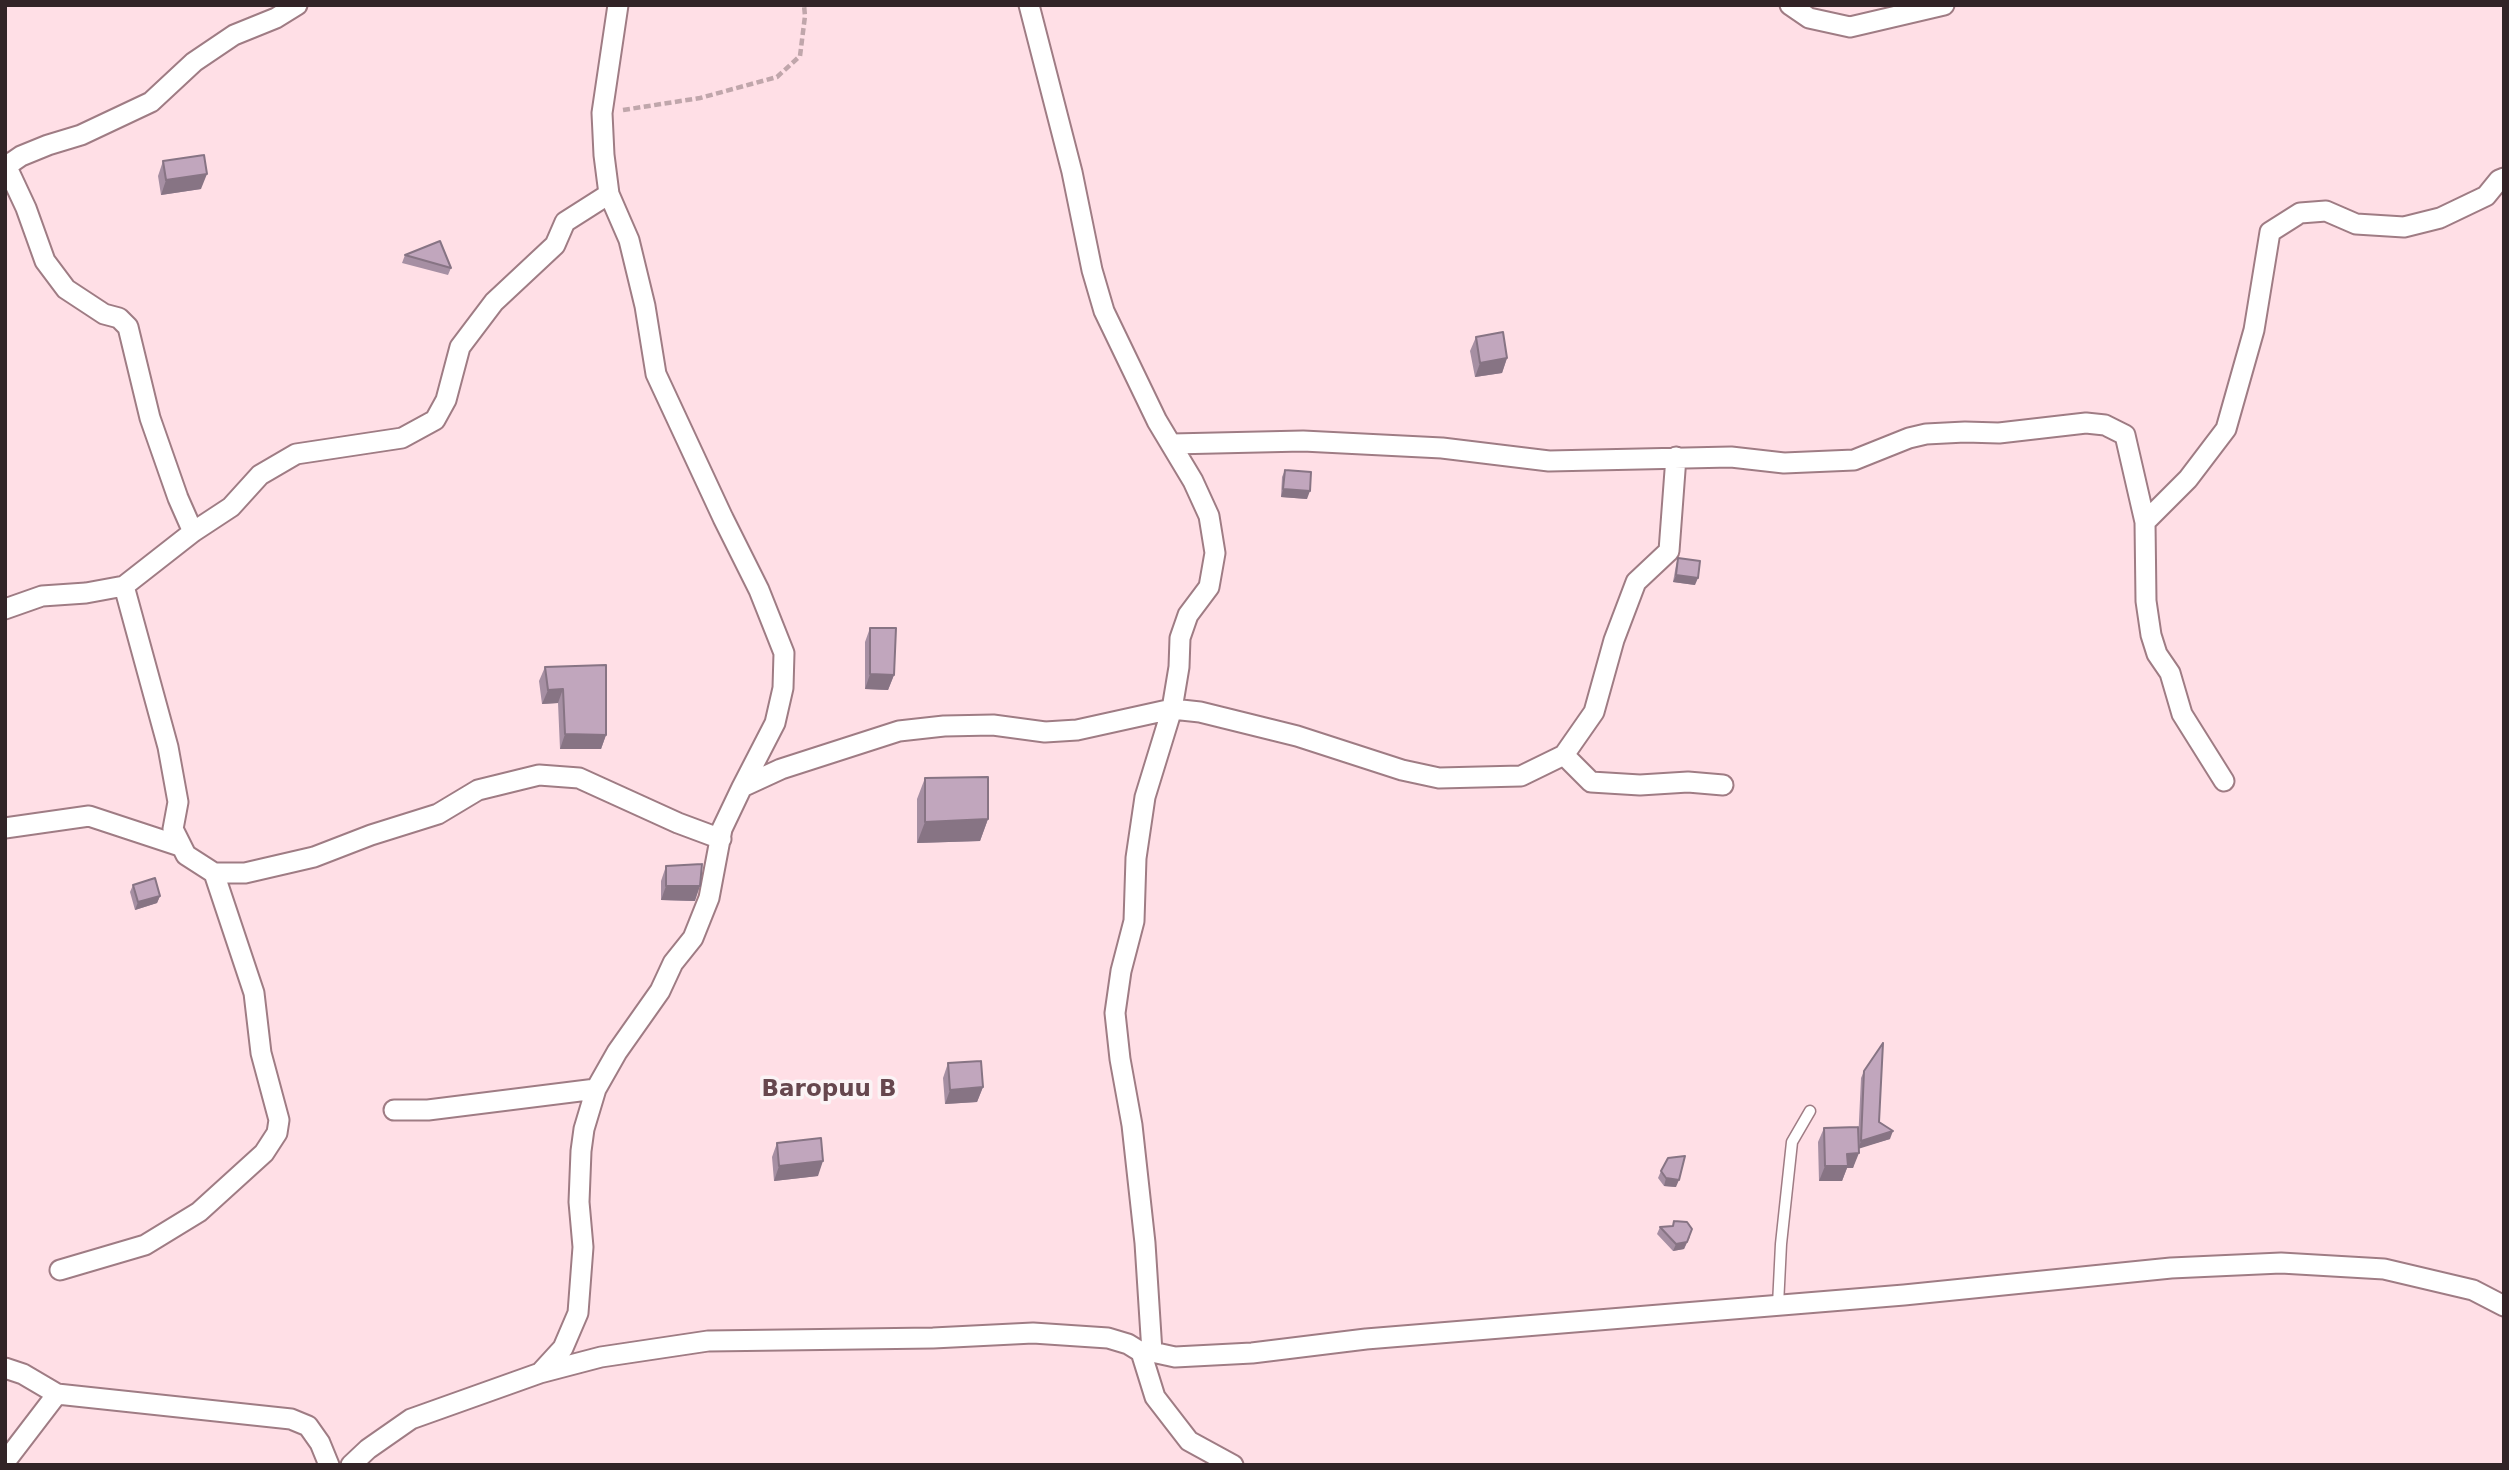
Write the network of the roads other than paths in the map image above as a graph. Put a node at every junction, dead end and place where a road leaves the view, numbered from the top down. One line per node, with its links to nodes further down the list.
1 (297, 5): 6 (street)
2 (618, 5): 8 (street)
3 (1029, 5): 9 (street)
4 (1790, 5): 5 (street)
5 (1944, 5)
6 (7, 164): 12 (street)
7 (2504, 178): 11 (street)
8 (609, 194): 12 (street); 19 (street)
9 (1172, 444): 10 (street); 15 (street)
10 (1676, 457): 11 (street); 16 (street)
11 (2145, 522): 17 (street)
12 (193, 532): 13 (street)
13 (124, 586): 14 (street); 22 (street)
14 (5, 608)
15 (1172, 709): 16 (street); 19 (street); 30 (street)
16 (1564, 755): 18 (street)
17 (2224, 781)
18 (1723, 785)
19 (742, 787): 21 (street)
20 (5, 828): 22 (street)
21 (720, 839): 23 (street); 24 (street)
22 (180, 846): 23 (street)
23 (214, 873): 27 (street)
24 (596, 1089): 25 (street); 32 (street)
25 (394, 1110)
26 (1810, 1111): 28 (lane)
27 (60, 1270)
28 (1777, 1305): 29 (street); 30 (street)
29 (2504, 1306)
30 (1147, 1352): 32 (street); 37 (street)
31 (5, 1368): 33 (street)
32 (540, 1373): 36 (street)
33 (57, 1394): 34 (street); 35 (street)
34 (5, 1462)
35 (329, 1465)
36 (351, 1465)
37 (1233, 1465)

